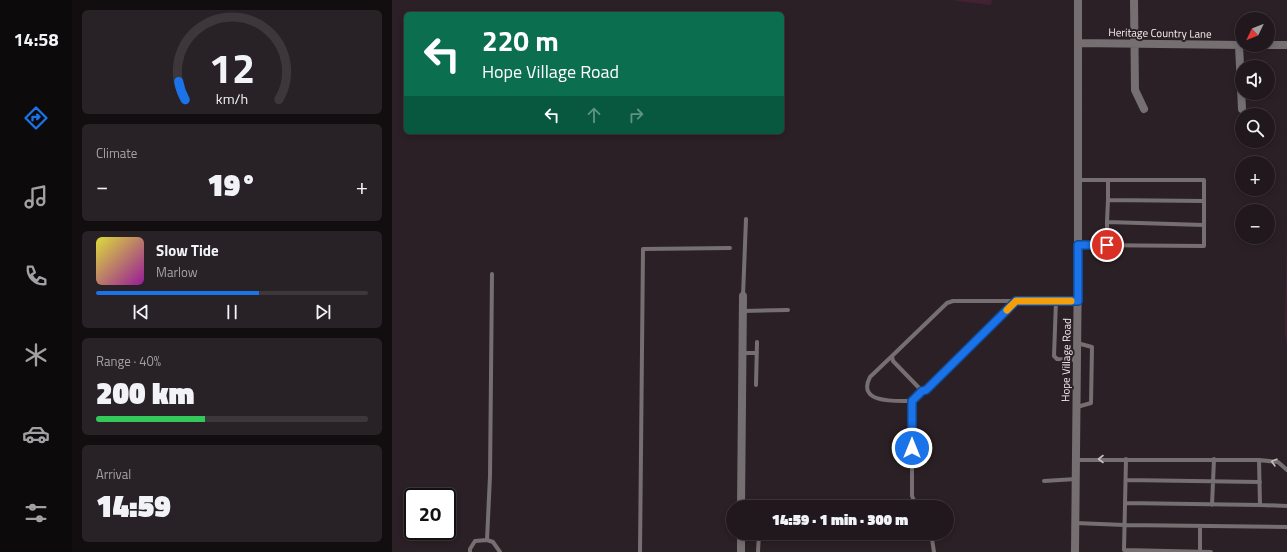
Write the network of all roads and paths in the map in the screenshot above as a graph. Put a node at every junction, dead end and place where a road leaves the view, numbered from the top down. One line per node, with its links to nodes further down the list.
1 (1078, 0): 3 (street, Hope Village Road)
2 (1134, 0): 4 (street)
3 (1078, 43): 4 (street, Heritage Country Lane); 11 (street, Hope Village Road)
4 (1134, 44): 5 (street, Heritage Country Lane); 10 (street)
5 (1235, 45)
6 (1275, 45): 7 (street)
7 (1287, 45)
8 (1241, 52): 9 (street)
9 (1242, 108)
10 (1144, 109)
11 (1078, 180): 12 (lane); 18 (street, Hope Village Road)
12 (1108, 180): 13 (lane); 14 (lane)
13 (1108, 200): 14 (lane); 16 (lane)
14 (1204, 202): 17 (lane)
15 (746, 219): 22 (lane)
16 (1108, 222): 17 (lane); 19 (lane)
17 (1204, 225): 19 (lane)
18 (1078, 245): 19 (lane); 25 (street, Hope Village Road)
19 (1107, 245)
20 (730, 248): 64 (lane)
21 (492, 274): 58 (lane)
22 (743, 296): 27 (street)
23 (1016, 301): 24 (lane); 32 (lane); 35 (lane)
24 (1056, 301): 25 (lane); 33 (lane)
25 (1078, 301): 29 (street, Hope Village Road)
26 (788, 310): 27 (lane)
27 (743, 311): 30 (street)
28 (757, 342): 31 (lane)
29 (1077, 343): 33 (street, Hope Village Road); 37 (lane)
30 (743, 353): 31 (lane); 48 (street)
31 (757, 353): 34 (lane)
32 (892, 356): 35 (lane); 36 (lane)
33 (1077, 360): 37 (street, Hope Village Road)
34 (756, 385)
35 (922, 391): 36 (lane)
36 (912, 401): 49 (lane)
37 (1077, 407): 39 (street, Hope Village Road)
38 (1214, 459): 40 (lane); 41 (lane); 46 (lane)
39 (1076, 460): 40 (lane, one-way to 39); 43 (street, Hope Village Road)
40 (1126, 460): 44 (lane)
41 (1259, 460): 42 (lane, one-way to 41); 47 (lane)
42 (1287, 470)
43 (1076, 479): 45 (lane); 54 (street, Hope Village Road)
44 (1126, 480): 46 (lane); 50 (lane)
45 (1044, 481)
46 (1213, 482): 47 (lane); 51 (lane)
47 (1260, 482): 52 (lane)
48 (741, 500)
49 (914, 500)
50 (1125, 504): 51 (lane); 55 (lane)
51 (1212, 505): 52 (lane)
52 (1260, 506): 53 (lane)
53 (1287, 506)
54 (1075, 523): 55 (lane); 68 (street, Hope Village Road)
55 (1125, 525): 56 (lane); 69 (lane)
56 (1200, 526): 57 (lane); 69 (lane)
57 (1287, 527)
58 (487, 540): 62 (lane); 63 (lane)
59 (741, 540): 65 (street)
60 (759, 540): 66 (lane)
61 (932, 540): 67 (lane)
62 (470, 552)
63 (500, 552)
64 (640, 552)
65 (741, 552)
66 (758, 552)
67 (934, 552)
68 (1075, 552)
69 (1200, 552): 70 (lane)
70 (1210, 552)

